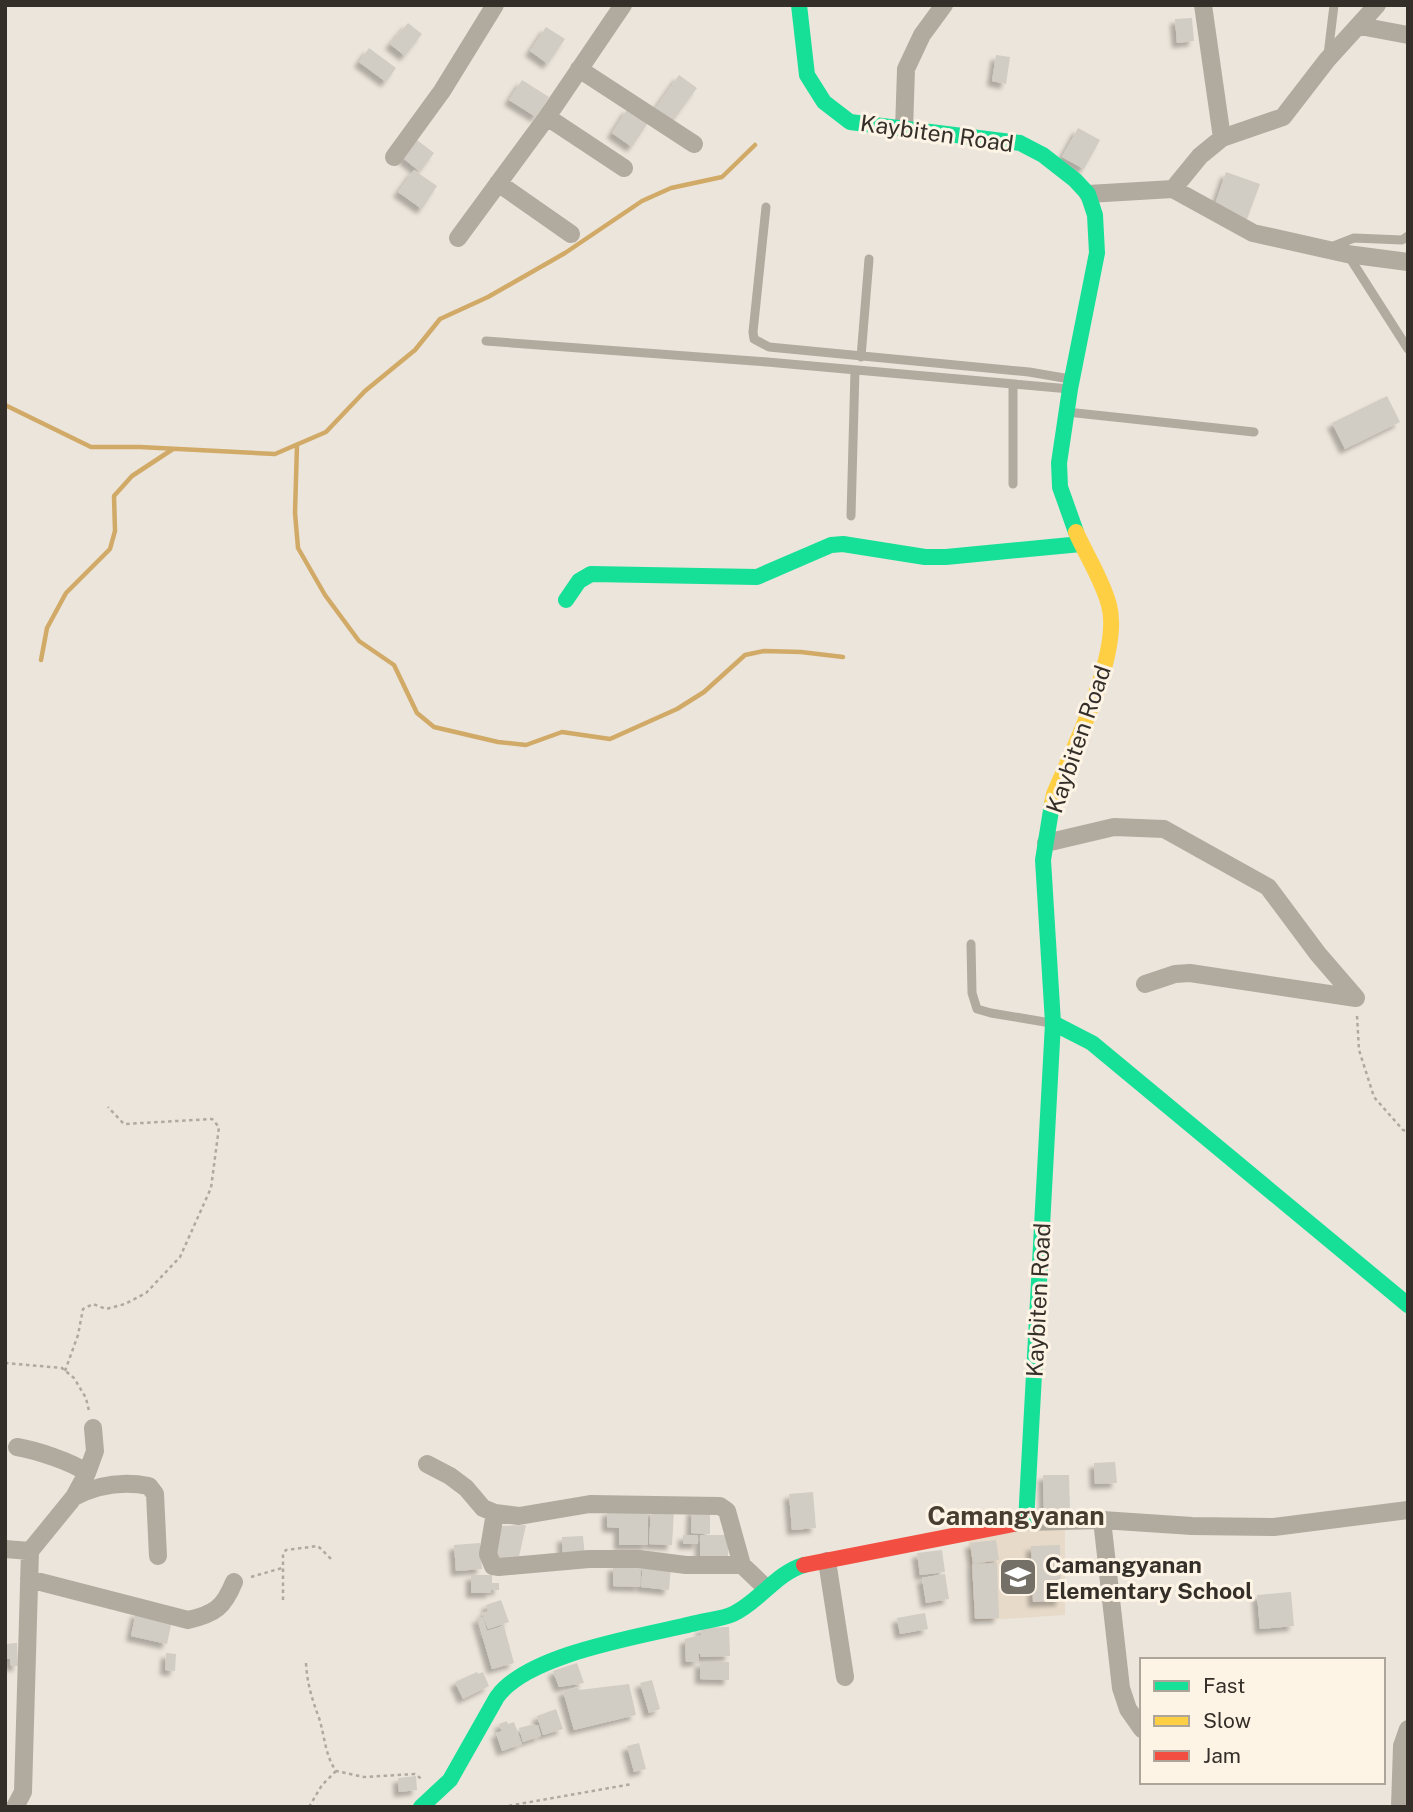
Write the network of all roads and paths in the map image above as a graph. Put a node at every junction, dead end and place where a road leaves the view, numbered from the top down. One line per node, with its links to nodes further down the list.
1 (495, 5): 16 (street)
2 (623, 5): 11 (street)
3 (944, 5): 13 (street)
4 (1203, 5): 14 (street)
5 (1334, 5): 10 (lane)
6 (1377, 5): 8 (street)
7 (798, 6): 13 (street, Kaybiten Road)
8 (1360, 26): 9 (street); 10 (street)
9 (1408, 35)
10 (1328, 60): 14 (street)
11 (579, 69): 12 (street); 15 (street)
12 (547, 117): 17 (street); 18 (street)
13 (904, 130): 20 (street, Kaybiten Road)
14 (1222, 138): 19 (street)
15 (694, 144)
16 (394, 157)
17 (624, 168)
18 (498, 183): 22 (street); 24 (street)
19 (1173, 189): 20 (street); 25 (street)
20 (1088, 194): 34 (street, Kaybiten Road)
21 (766, 207): 31 (lane)
22 (571, 234)
23 (1408, 236): 25 (lane)
24 (458, 238)
25 (1326, 249): 26 (street)
26 (1347, 254): 28 (street); 30 (lane)
27 (869, 259): 31 (lane)
28 (1408, 261)
29 (486, 341): 32 (lane)
30 (1408, 349)
31 (861, 357): 34 (lane)
32 (855, 370): 33 (lane); 38 (lane)
33 (1013, 384): 34 (lane); 37 (lane)
34 (1071, 384): 35 (street, Kaybiten Road)
35 (1066, 412): 36 (lane); 39 (street, Kaybiten Road)
36 (1254, 432)
37 (1013, 484)
38 (851, 516)
39 (1081, 544): 40 (street); 41 (street, Kaybiten Road)
40 (566, 600)
41 (1046, 843): 44 (street); 45 (street, Kaybiten Road)
42 (971, 944): 45 (lane)
43 (1145, 984): 44 (street)
44 (1356, 998): 47 (path)
45 (1053, 1023): 48 (street); 59 (street, Kaybiten Road)
46 (108, 1107): 50 (path)
47 (1408, 1131)
48 (1408, 1305)
49 (5, 1363): 50 (path)
50 (65, 1371): 51 (path)
51 (93, 1428): 54 (street)
52 (17, 1447): 54 (street)
53 (427, 1464): 57 (street)
54 (87, 1473): 55 (street)
55 (74, 1497): 61 (street); 62 (street)
56 (1408, 1510): 58 (street)
57 (495, 1513): 65 (street); 65 (street)
58 (1102, 1521): 59 (street); 73 (street)
59 (1026, 1522): 64 (street)
60 (5, 1549): 61 (street)
61 (30, 1551): 67 (street)
62 (158, 1556)
63 (331, 1559): 66 (path)
64 (827, 1561): 69 (street); 72 (street)
65 (742, 1565): 69 (street)
66 (283, 1568): 68 (path); 70 (path)
67 (29, 1579): 68 (street); 78 (street)
68 (234, 1582)
69 (765, 1587): 77 (street)
70 (282, 1600)
71 (306, 1663): 75 (path)
72 (845, 1677)
73 (1140, 1726)
74 (1408, 1729): 82 (street)
75 (336, 1771): 77 (path); 79 (path)
76 (632, 1784): 81 (path)
77 (436, 1794): 80 (street)
78 (15, 1807)
79 (309, 1807)
80 (421, 1807)
81 (502, 1807)
82 (1400, 1807)

